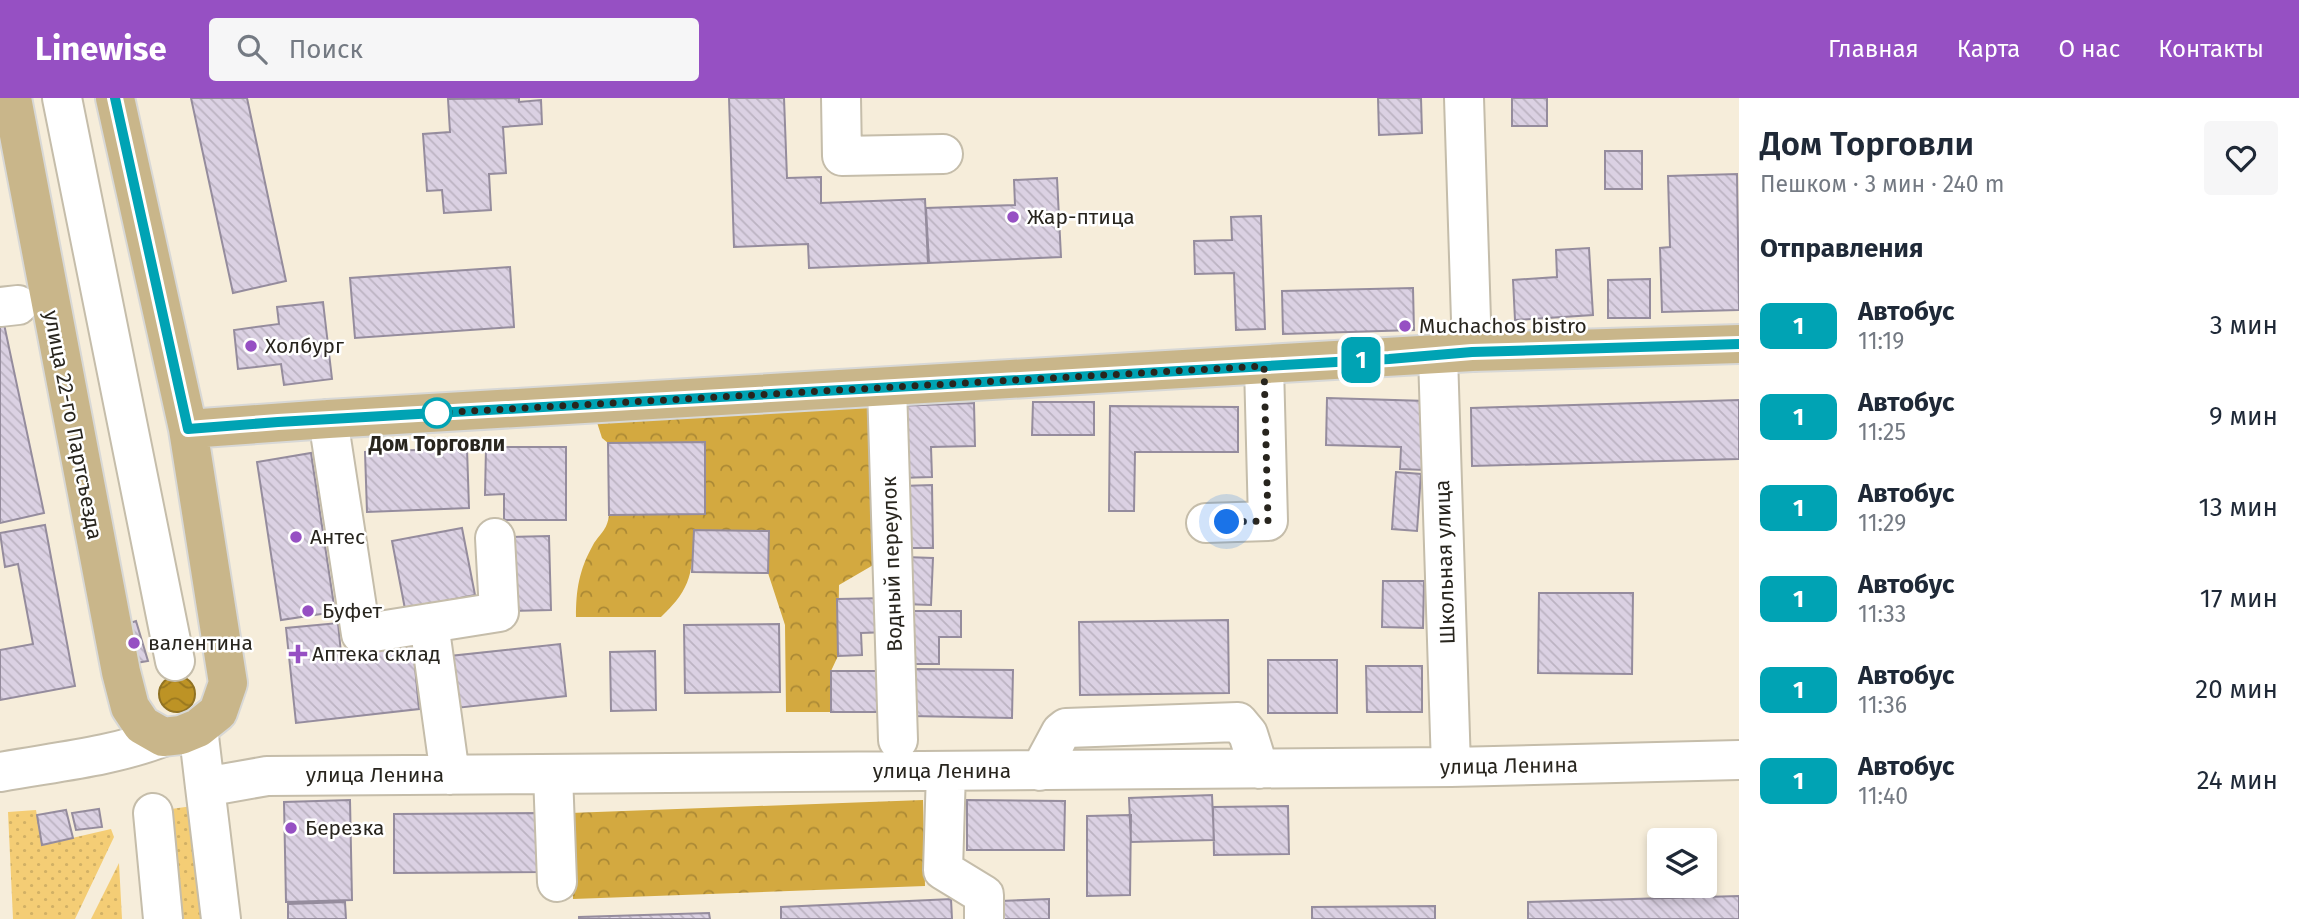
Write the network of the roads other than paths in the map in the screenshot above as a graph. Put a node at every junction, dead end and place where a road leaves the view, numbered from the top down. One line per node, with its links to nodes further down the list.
1 (12, 98): 17 (main road, улица 22-го Партсъезда)
2 (62, 98): 16 (street)
3 (115, 98): 12 (main road)
4 (841, 98): 6 (street)
5 (1464, 98): 8 (street, Школьная улица)
6 (943, 154)
7 (1739, 344): 8 (main road)
8 (1455, 354): 9 (main road); 20 (street, Школьная улица)
9 (1264, 366): 10 (main road); 13 (street)
10 (887, 387): 11 (main road); 18 (street, Водный переулок)
11 (328, 419): 12 (main road); 15 (street)
12 (188, 429): 17 (main road)
13 (1206, 523)
14 (495, 538): 15 (street)
15 (429, 623): 24 (street)
16 (175, 661)
17 (179, 731): 22 (street); 25 (street)
18 (898, 740)
19 (1739, 760): 20 (street, улица Ленина)
20 (1451, 767): 21 (street, улица Ленина)
21 (946, 771): 23 (street, улица Ленина); 30 (street)
22 (0, 772)
23 (553, 774): 24 (street, улица Ленина); 27 (street)
24 (450, 775): 25 (street, улица Ленина)
25 (205, 787): 29 (street)
26 (153, 813): 28 (street)
27 (557, 882)
28 (163, 919)
29 (221, 919)
30 (984, 919)

